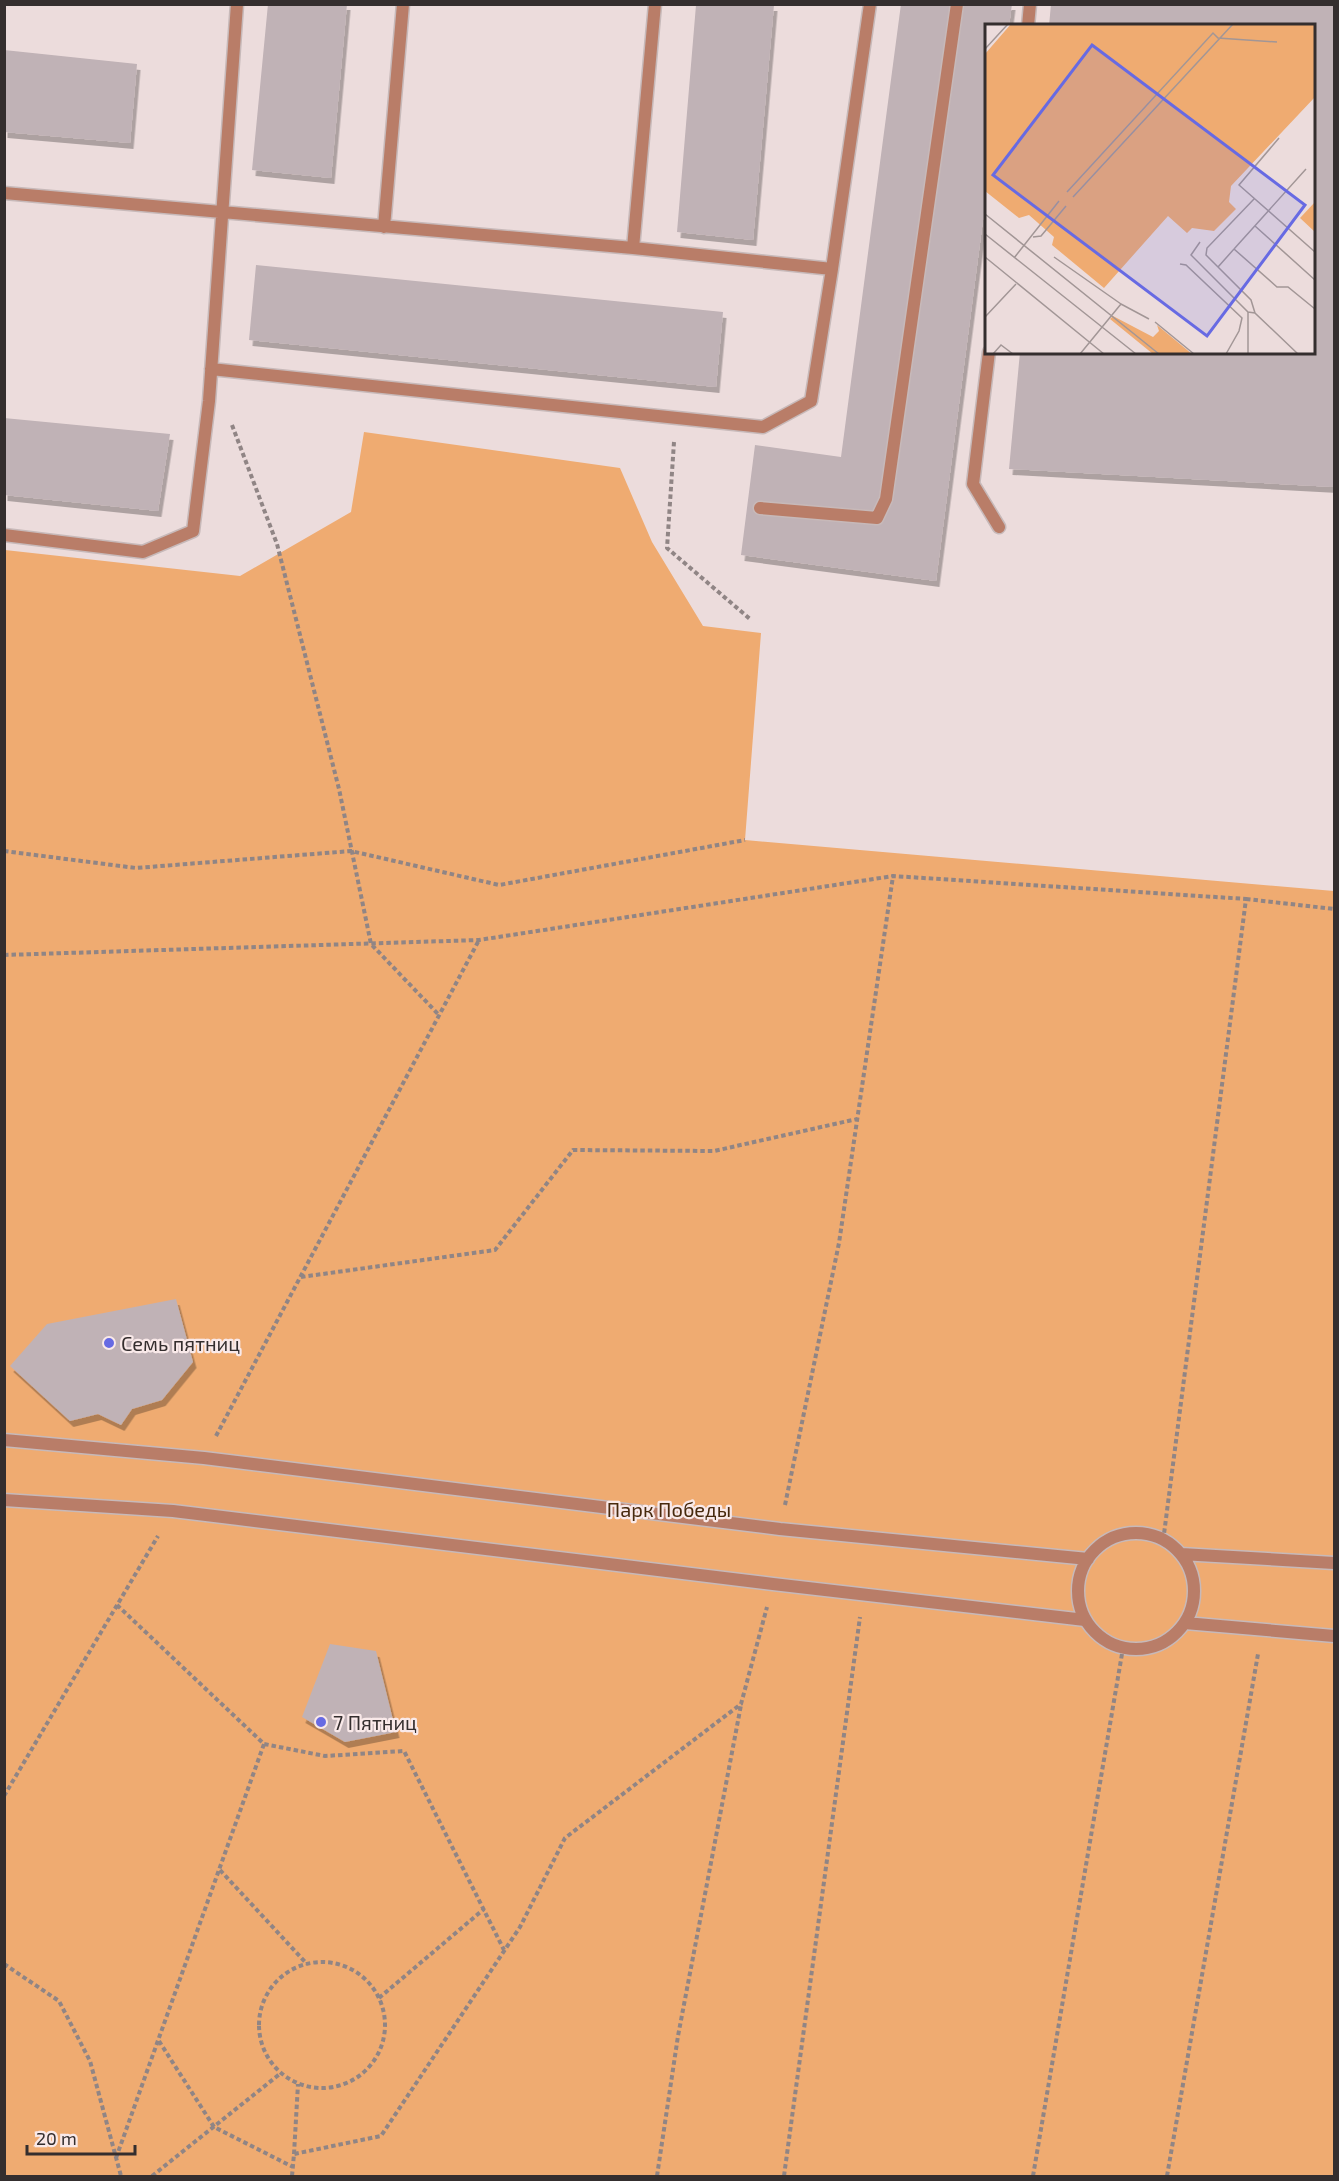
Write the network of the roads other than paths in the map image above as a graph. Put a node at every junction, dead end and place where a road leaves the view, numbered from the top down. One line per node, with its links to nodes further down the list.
1 (237, 4): 9 (street)
2 (403, 4): 10 (street)
3 (655, 4): 11 (street)
4 (870, 4): 12 (street)
5 (957, 4): 15 (street)
6 (1030, 4): 7 (street)
7 (1028, 24)
8 (4, 192): 9 (street)
9 (222, 212): 10 (street); 14 (street)
10 (384, 227): 11 (street)
11 (633, 248): 12 (street)
12 (832, 269): 14 (street)
13 (989, 354): 16 (street)
14 (211, 369): 17 (street)
15 (760, 508)
16 (999, 527)
17 (4, 535)
18 (4, 1440): 21 (street)
19 (4, 1500): 23 (street)
20 (1181, 1554): 21 (street); 22 (street); 24 (street)
21 (1088, 1559): 23 (street)
22 (1335, 1563)
23 (1085, 1620): 24 (street)
24 (1185, 1623): 25 (street)
25 (1335, 1636)

